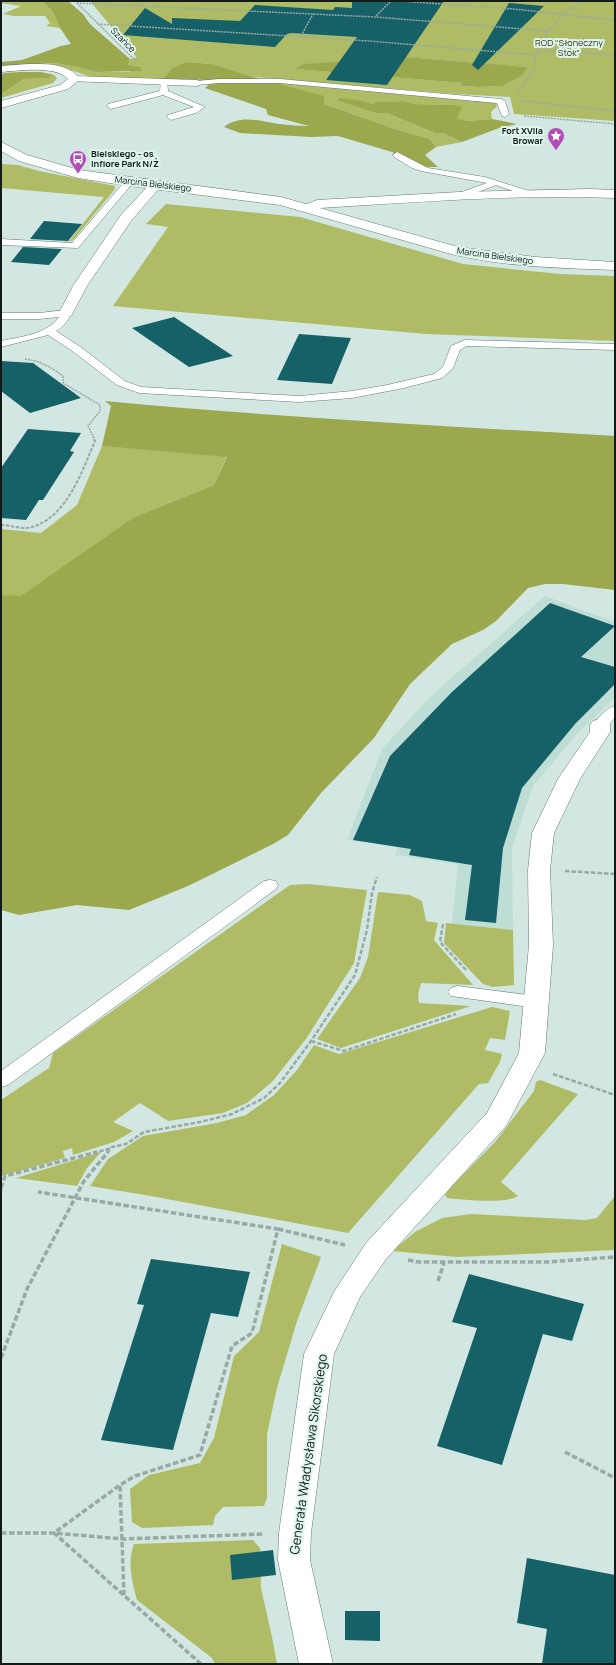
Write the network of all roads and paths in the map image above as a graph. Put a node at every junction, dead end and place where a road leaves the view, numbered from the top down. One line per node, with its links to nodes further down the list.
1 (391, 1): 8 (path)
2 (399, 1): 3 (path)
3 (407, 1): 7 (path)
4 (582, 1): 7 (path)
5 (76, 2): 6 (path); 10 (path, Szańce)
6 (313, 14): 8 (path); 12 (path)
7 (566, 14): 9 (path); 11 (path)
8 (376, 17): 11 (path)
9 (615, 20)
10 (98, 24): 12 (path); 19 (path, Szańce)
11 (548, 31): 13 (path)
12 (301, 36): 14 (path)
13 (538, 52): 14 (path); 15 (path)
14 (536, 55): 20 (path)
15 (615, 56)
16 (1, 69): 17 (street)
17 (74, 79): 19 (street); 22 (street)
18 (197, 83): 19 (street); 21 (lane)
19 (161, 85): 23 (lane); 26 (lane)
20 (513, 100): 21 (path); 24 (path)
21 (501, 101): 25 (lane)
22 (1, 104)
23 (111, 106)
24 (615, 111)
25 (505, 114): 27 (path)
26 (171, 117)
27 (615, 124)
28 (1, 146): 30 (street, Marcina Bielskiego)
29 (397, 154): 31 (lane)
30 (129, 182): 32 (street, Marcina Bielskiego); 37 (lane)
31 (494, 182): 33 (lane); 35 (lane)
32 (156, 185): 36 (street, Marcina Bielskiego); 39 (street)
33 (529, 194): 34 (street, Marcina Bielskiego); 35 (street, Marcina Bielskiego)
34 (615, 194)
35 (459, 196): 36 (street, Marcina Bielskiego)
36 (310, 208): 38 (street, Marcina Bielskiego)
37 (1, 242)
38 (615, 266)
39 (66, 313): 40 (lane); 41 (lane)
40 (1, 316)
41 (48, 331): 42 (lane); 43 (lane)
42 (1, 344)
43 (615, 347)
44 (21, 359): 45 (path)
45 (1, 524)
46 (607, 718): 47 (street, Generała Władysława Sikorskiego)
47 (539, 870): 48 (path); 54 (street, Generała Władysława Sikorskiego)
48 (615, 874)
49 (377, 877): 56 (path)
50 (270, 885): 58 (lane)
51 (443, 924): 53 (path)
52 (457, 992): 53 (lane)
53 (483, 994): 54 (lane)
54 (536, 1002): 57 (street, Generała Władysława Sikorskiego)
55 (463, 1012): 56 (path)
56 (311, 1041): 60 (path)
57 (526, 1065): 59 (path); 65 (street, Generała Władysława Sikorskiego)
58 (1, 1080)
59 (615, 1095)
60 (112, 1147): 61 (path); 63 (path)
61 (1, 1188)
62 (38, 1192): 63 (path)
63 (77, 1197): 64 (path); 69 (path)
64 (278, 1229): 65 (path); 72 (path)
65 (376, 1251): 67 (path); 73 (street, Generała Władysława Sikorskiego)
66 (615, 1257): 67 (path)
67 (444, 1263): 68 (path)
68 (438, 1281)
69 (1, 1358)
70 (565, 1452): 71 (path)
71 (615, 1478)
72 (120, 1485): 75 (path); 76 (path)
73 (295, 1532): 76 (path); 79 (street, Generała Władysława Sikorskiego)
74 (1, 1533): 75 (path)
75 (54, 1533): 76 (path); 77 (path)
76 (123, 1539): 77 (path)
77 (124, 1596): 78 (path)
78 (201, 1664)
79 (316, 1664)

